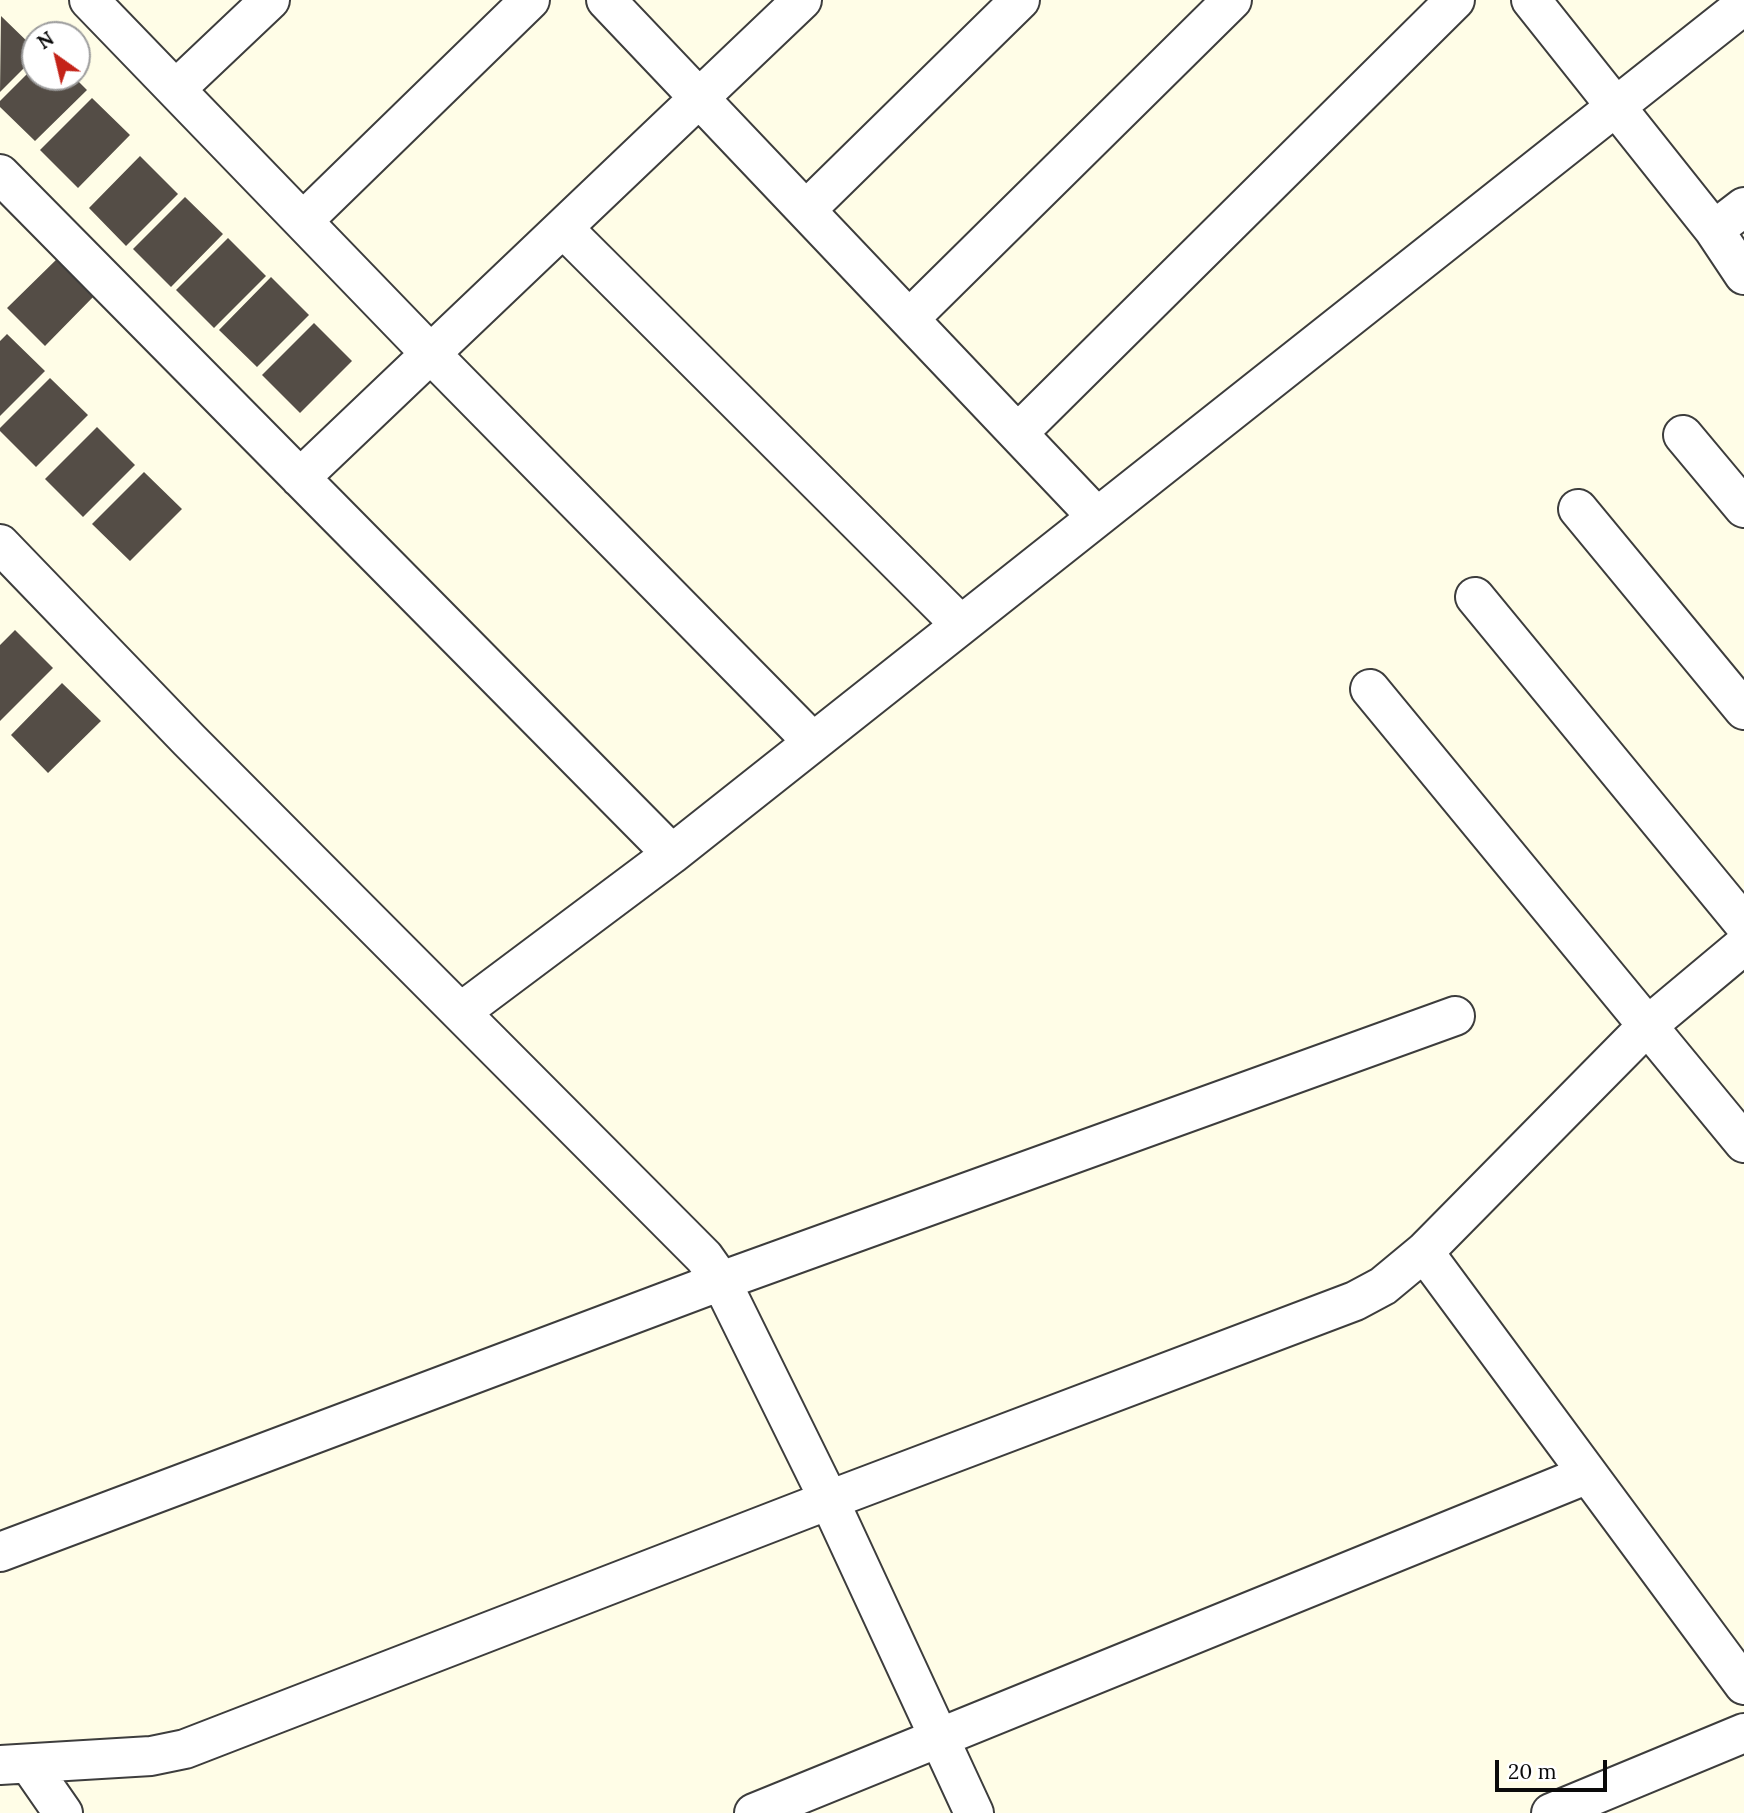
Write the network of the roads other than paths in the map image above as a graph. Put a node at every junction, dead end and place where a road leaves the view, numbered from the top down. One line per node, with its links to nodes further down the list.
1 (89, 0): 11 (street)
2 (270, 0): 11 (street)
3 (530, 0): 17 (street)
4 (606, 0): 12 (street)
5 (802, 0): 12 (street)
6 (1020, 0): 16 (street)
7 (1232, 0): 21 (street)
8 (1455, 0): 23 (street)
9 (1531, 0): 13 (street)
10 (1734, 6): 13 (street)
11 (176, 89): 17 (street)
12 (701, 97): 16 (street); 18 (street)
13 (1615, 107): 19 (street); 28 (street)
14 (0, 174): 25 (street)
15 (1744, 207): 19 (street)
16 (807, 209): 21 (street)
17 (303, 221): 22 (street)
18 (563, 228): 22 (street); 31 (street)
19 (1714, 230): 20 (street)
20 (1744, 275)
21 (911, 318): 23 (street)
22 (431, 354): 25 (street); 34 (street)
23 (1018, 433): 28 (street)
24 (1682, 435): 26 (street)
25 (300, 478): 35 (street)
26 (1744, 508)
27 (1578, 509): 33 (street)
28 (1097, 517): 31 (street)
29 (0, 544): 38 (street)
30 (1475, 597): 36 (street)
31 (961, 625): 34 (street)
32 (1370, 689): 40 (street)
33 (1744, 710)
34 (813, 742): 35 (street)
35 (672, 853): 38 (street)
36 (1744, 924)
37 (1744, 945): 40 (street)
38 (461, 1012): 43 (street)
39 (1454, 1016): 43 (street)
40 (1646, 1027): 41 (street); 42 (street)
41 (1744, 1143)
42 (1424, 1252): 44 (street); 45 (street)
43 (721, 1281): 45 (street); 46 (street)
44 (1588, 1474): 47 (street); 49 (street)
45 (829, 1500): 49 (street); 50 (street)
46 (0, 1552)
47 (1744, 1685)
48 (1744, 1733): 54 (street)
49 (940, 1735): 52 (street); 53 (street)
50 (15, 1765): 51 (street)
51 (63, 1813)
52 (754, 1813)
53 (974, 1813)
54 (1551, 1813)

